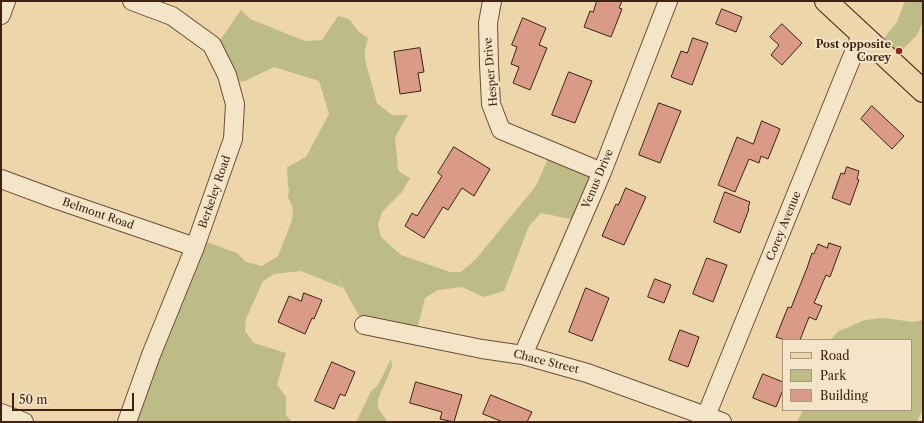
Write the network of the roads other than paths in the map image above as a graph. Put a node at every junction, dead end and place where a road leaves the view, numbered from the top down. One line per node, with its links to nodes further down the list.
1 (6, 1): 6 (street)
2 (132, 1): 11 (street, Berkeley Road)
3 (492, 1): 9 (street, Hesper Drive)
4 (668, 1): 9 (street, Venus Drive)
5 (826, 1): 7 (main road)
6 (1, 15)
7 (861, 35): 8 (main road); 15 (street, Corey Avenue)
8 (923, 92)
9 (602, 172): 13 (street, Venus Drive)
10 (1, 179): 11 (street, Belmont Road)
11 (195, 247): 17 (street, Berkeley Road)
12 (364, 325): 13 (street, Chace Street)
13 (523, 355): 15 (street, Chace Street)
14 (1, 414): 16 (street)
15 (714, 419)
16 (24, 422)
17 (127, 422)

